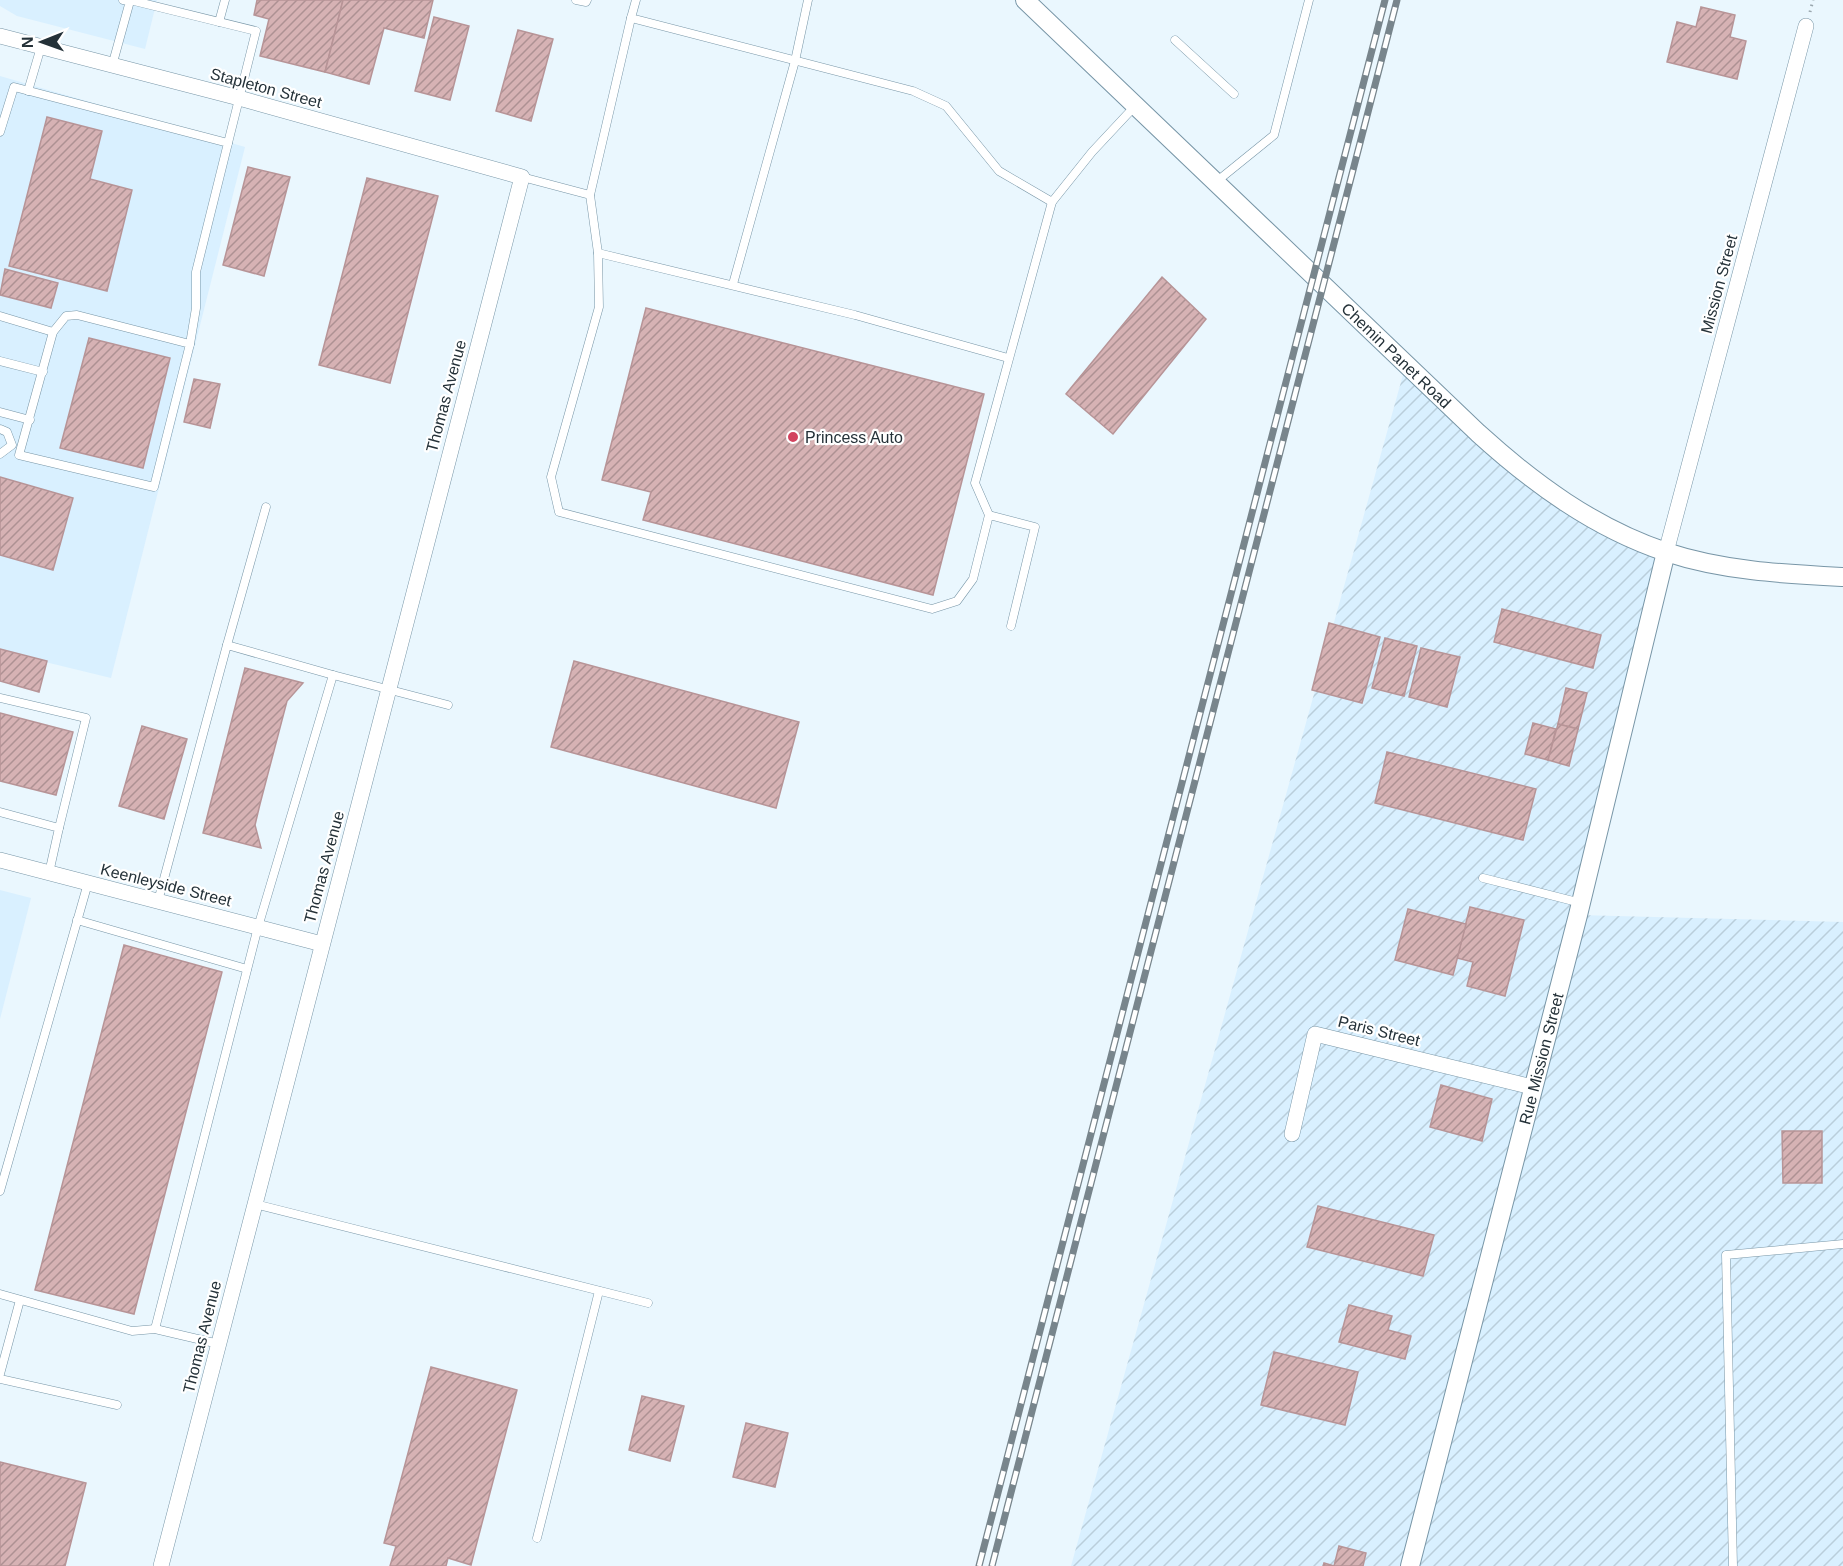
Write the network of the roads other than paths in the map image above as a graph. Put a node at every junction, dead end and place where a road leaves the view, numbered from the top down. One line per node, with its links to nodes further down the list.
1 (128, 0): 10 (lane); 16 (lane)
2 (225, 0): 10 (lane)
3 (576, 0): 4 (lane)
4 (587, 0)
5 (636, 0): 9 (lane)
6 (808, 0): 15 (lane)
7 (1025, 0): 20 (street, Chemin Panet Road)
8 (1309, 0): 24 (lane)
9 (631, 18): 15 (lane); 25 (lane)
10 (219, 22): 19 (lane)
11 (1806, 26): 44 (street, Mission Street)
12 (0, 36): 14 (street, Stapleton Street)
13 (1175, 40): 18 (lane)
14 (41, 47): 16 (street, Stapleton Street); 17 (lane)
15 (795, 61): 26 (lane); 28 (lane)
16 (112, 66): 19 (street, Stapleton Street)
17 (28, 91): 21 (lane); 22 (lane)
18 (1234, 94)
19 (239, 98): 22 (lane); 23 (street, Stapleton Street)
20 (1135, 106): 24 (street, Chemin Panet Road); 26 (lane)
21 (0, 132)
22 (228, 143): 31 (lane)
23 (522, 177): 25 (lane); 49 (street, Thomas Avenue)
24 (1216, 182): 44 (street, Chemin Panet Road)
25 (590, 195): 27 (lane)
26 (1052, 202): 32 (lane)
27 (598, 253): 28 (lane); 43 (lane)
28 (733, 284): 32 (lane)
29 (0, 316): 30 (lane)
30 (53, 332): 31 (lane); 34 (lane)
31 (190, 344): 40 (lane)
32 (1008, 358): 43 (lane)
33 (0, 361): 34 (lane)
34 (43, 372): 36 (lane)
35 (0, 412): 36 (lane)
36 (30, 420): 40 (lane)
37 (0, 429): 39 (lane)
38 (0, 441): 39 (lane)
39 (12, 445): 40 (lane); 41 (lane)
40 (22, 447)
41 (0, 454)
42 (266, 507): 47 (lane)
43 (989, 515): 46 (lane)
44 (1666, 552): 45 (street, Chemin Panet Road); 59 (street, Rue Mission Street)
45 (1843, 577)
46 (1011, 626)
47 (227, 645): 48 (lane); 58 (lane)
48 (333, 675): 49 (lane); 61 (lane)
49 (388, 691): 51 (lane); 62 (street, Thomas Avenue)
50 (0, 698): 53 (lane)
51 (448, 705)
52 (0, 812): 53 (lane)
53 (59, 828): 55 (lane)
54 (0, 860): 55 (street, Keenleyside Street)
55 (49, 873): 57 (street, Keenleyside Street)
56 (1483, 878): 59 (lane)
57 (88, 883): 58 (street, Keenleyside Street); 60 (lane)
58 (158, 901): 61 (street, Keenleyside Street)
59 (1581, 903): 64 (street, Rue Mission Street)
60 (77, 920): 63 (lane); 66 (lane)
61 (258, 927): 62 (street, Keenleyside Street); 63 (lane)
62 (322, 944): 67 (street, Thomas Avenue)
63 (247, 969): 73 (lane)
64 (1532, 1087): 65 (street, Paris Street); 79 (street, Rue Mission Street)
65 (1292, 1134)
66 (0, 1191)
67 (255, 1204): 69 (lane); 74 (street, Thomas Avenue)
68 (1843, 1244): 80 (lane)
69 (599, 1291): 72 (lane); 77 (lane)
70 (0, 1294): 71 (lane)
71 (20, 1299): 73 (lane); 75 (lane)
72 (648, 1303)
73 (154, 1329): 74 (lane)
74 (219, 1344): 78 (street, Thomas Avenue)
75 (0, 1376): 76 (lane)
76 (117, 1405)
77 (537, 1538)
78 (161, 1566)
79 (1410, 1566)
80 (1733, 1566)

